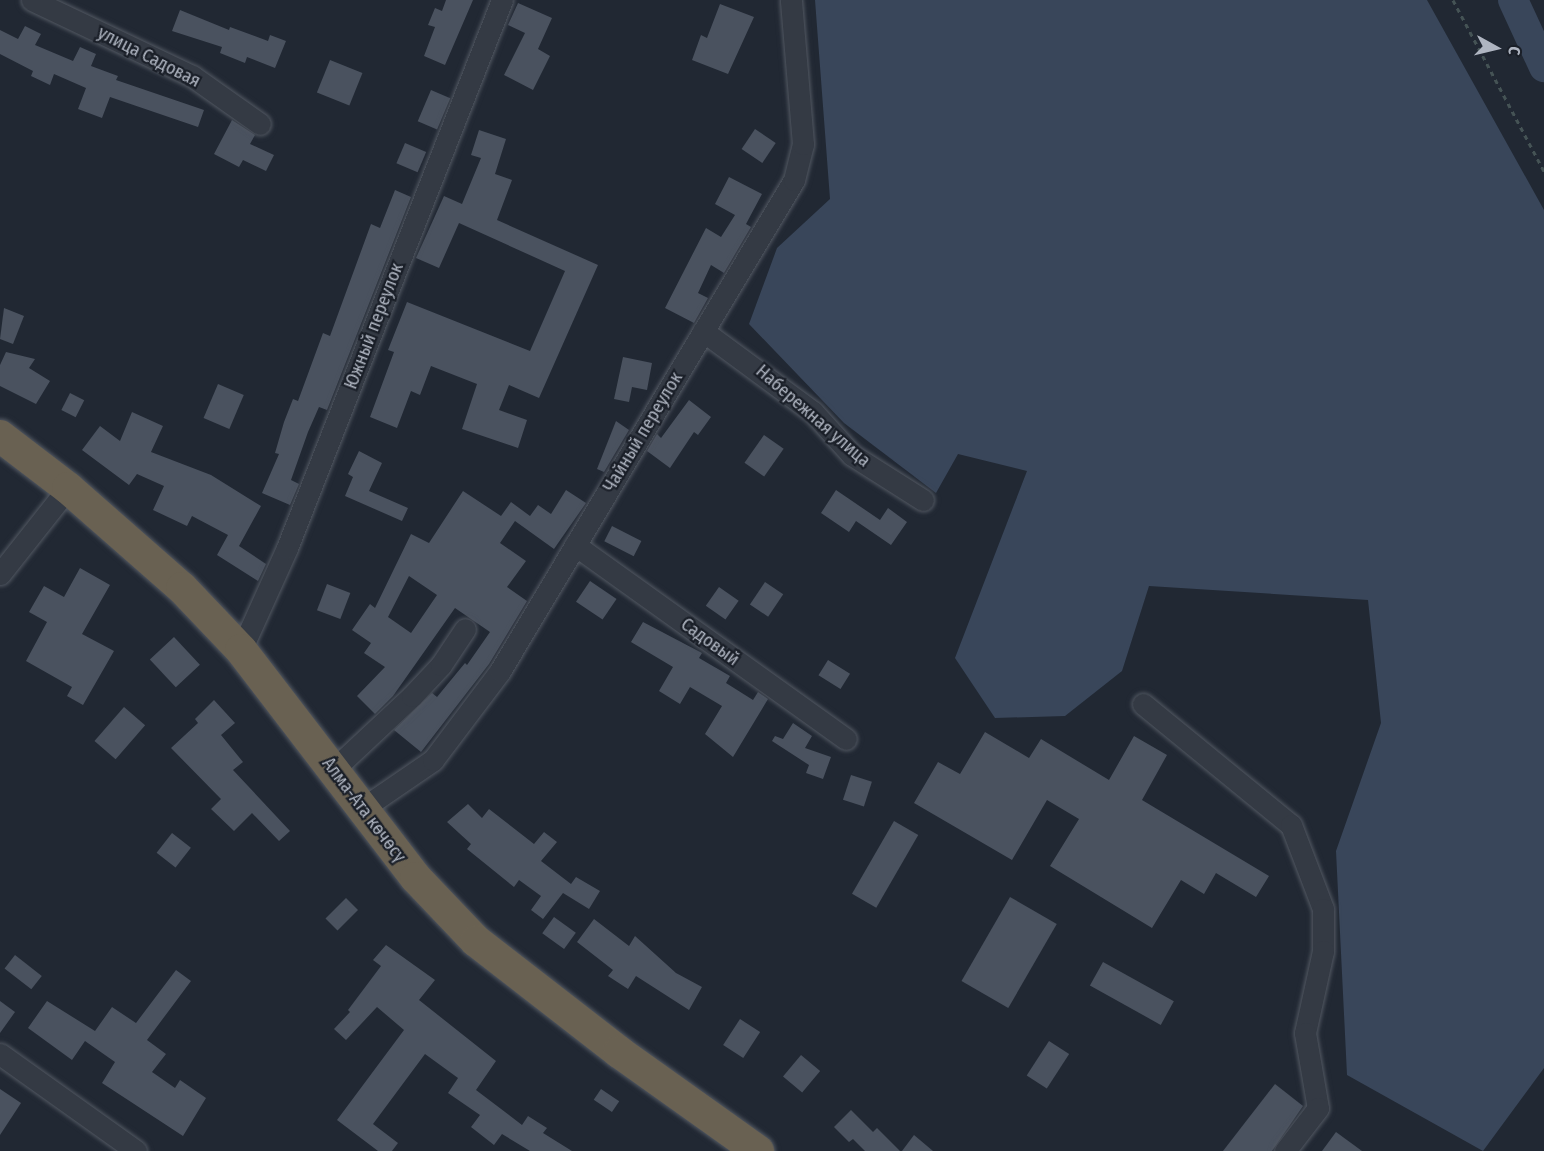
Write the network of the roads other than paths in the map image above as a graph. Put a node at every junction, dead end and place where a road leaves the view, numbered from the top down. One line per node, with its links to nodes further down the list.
1 (32, 0): 4 (street, улица Садовая)
2 (502, 0): 12 (street, Южный переулок)
3 (791, 0): 5 (street, Чайный переулок)
4 (260, 124)
5 (703, 331): 8 (street, Набережная улица); 9 (street, Чайный переулок)
6 (0, 436): 7 (highway, Алма-Ата көчөсү)
7 (68, 488): 10 (street); 12 (highway, Алма-Ата көчөсү)
8 (923, 500)
9 (575, 545): 14 (street, Садовый); 16 (street, Чайный переулок)
10 (0, 574)
11 (465, 629): 15 (street)
12 (241, 650): 15 (highway, Алма-Ата көчөсү)
13 (1143, 704): 20 (street)
14 (846, 740)
15 (333, 770): 16 (highway, Алма-Ата көчөсү)
16 (363, 808): 19 (highway, Алма-Ата көчөсү)
17 (0, 1054): 18 (street)
18 (136, 1151)
19 (758, 1151)
20 (1285, 1151)

